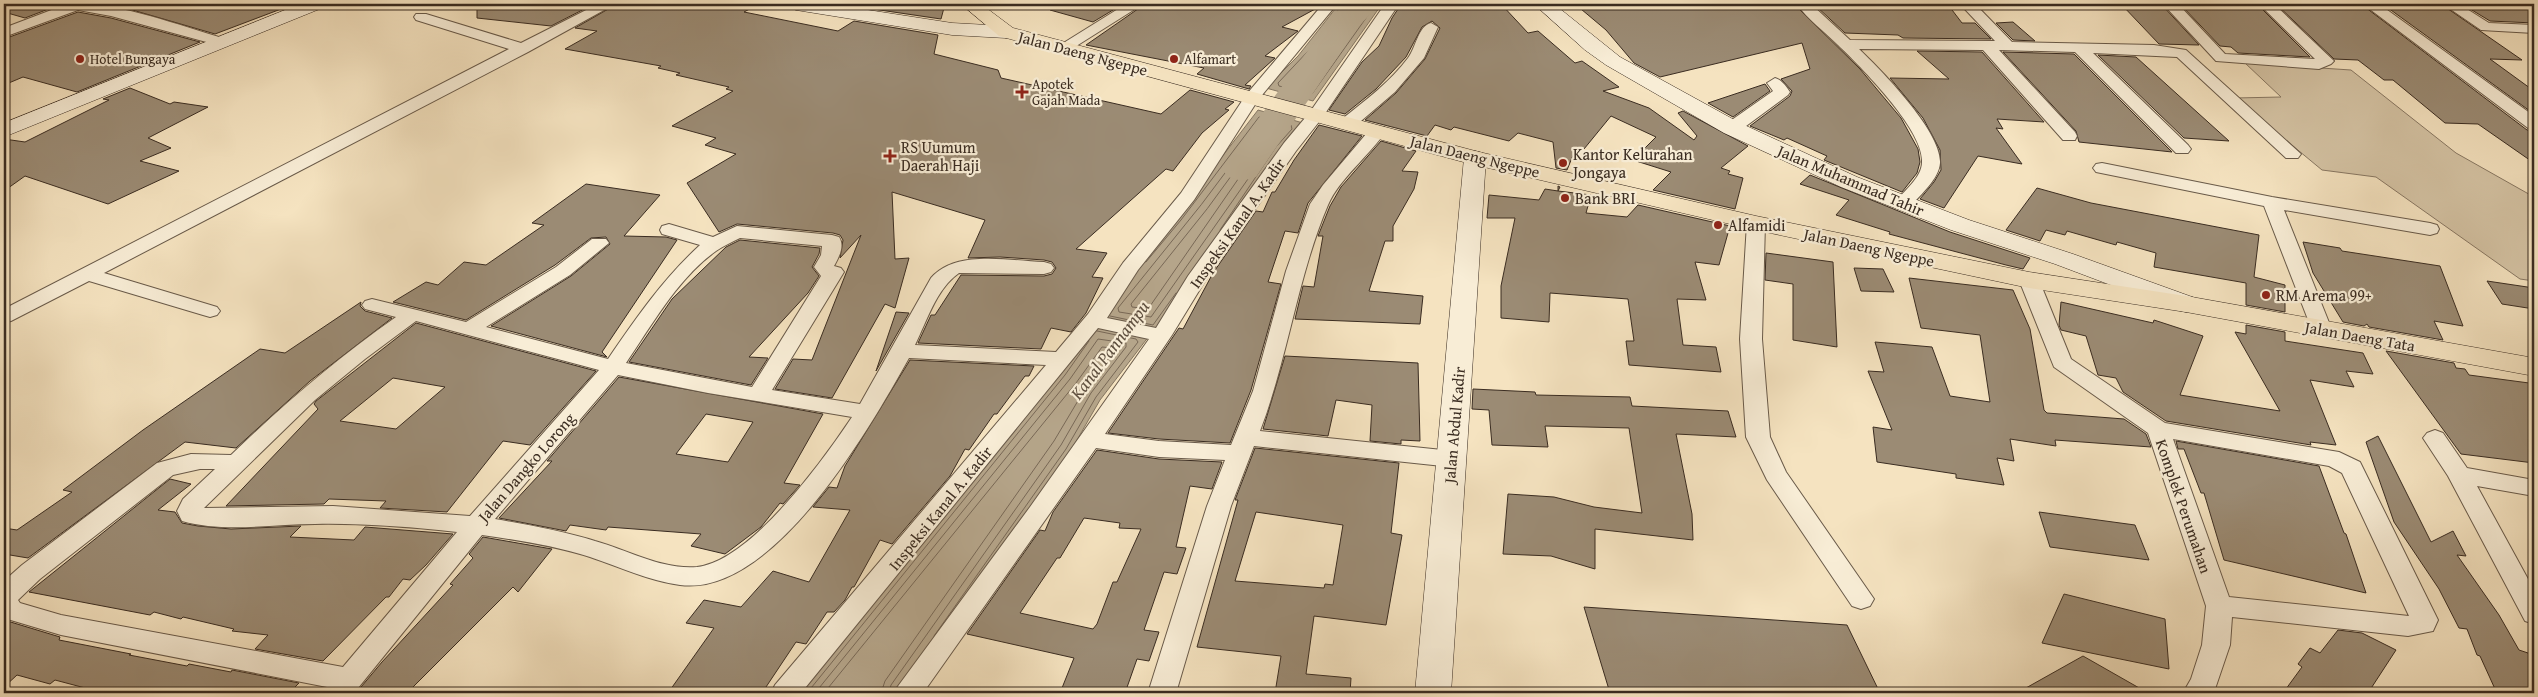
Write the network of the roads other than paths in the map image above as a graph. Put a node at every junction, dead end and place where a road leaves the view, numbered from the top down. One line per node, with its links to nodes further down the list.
1 (136, 4): 17 (street)
2 (316, 4): 23 (main road)
3 (608, 4): 29 (street)
4 (796, 4): 21 (main road, Jalan Daeng Ngeppe)
5 (970, 4): 21 (main road)
6 (1136, 4): 27 (street)
7 (1330, 4): 31 (street, Inspeksi Kanal A. Kadir)
8 (1392, 4): 32 (street, Inspeksi Kanal A. Kadir)
9 (1543, 4): 35 (main road, Jalan Muhammad Tahir)
10 (1804, 4): 24 (street)
11 (1967, 4): 26 (street)
12 (2170, 4): 13 (street)
13 (2266, 4)
14 (2370, 4): 34 (street)
15 (2450, 4): 20 (street)
16 (72, 5): 17 (street); 22 (street)
17 (112, 12): 23 (street)
18 (422, 17): 29 (street)
19 (1431, 27): 33 (street)
20 (2534, 29)
21 (1006, 32): 27 (main road, Jalan Daeng Ngeppe)
22 (4, 33)
23 (221, 42): 36 (main road)
24 (1847, 44): 25 (street); 44 (street)
25 (1986, 45): 26 (street); 38 (street)
26 (2008, 46): 28 (street)
27 (1065, 47): 31 (main road, Jalan Daeng Ngeppe)
28 (2078, 48): 39 (street); 40 (street)
29 (523, 49): 51 (street)
30 (1775, 83): 35 (street)
31 (1257, 99): 32 (main road, Jalan Daeng Ngeppe); 58 (street, Inspeksi Kanal A. Kadir)
32 (1313, 114): 33 (main road, Jalan Daeng Ngeppe); 61 (street, Inspeksi Kanal A. Kadir)
33 (1348, 123): 37 (main road, Jalan Daeng Ngeppe)
34 (2534, 124)
35 (1732, 128): 44 (main road, Jalan Muhammad Tahir)
36 (4, 131)
37 (1378, 131): 41 (main road, Jalan Daeng Ngeppe); 71 (street)
38 (2069, 136)
39 (2182, 149)
40 (2292, 154)
41 (1475, 158): 45 (main road, Jalan Daeng Ngeppe); 72 (main road, Jalan Abdul Kadir)
42 (2102, 168): 43 (street)
43 (2272, 202): 46 (street); 60 (street)
44 (1904, 203): 53 (main road, Jalan Muhammad Tahir)
45 (1756, 223): 52 (main road, Jalan Daeng Ngeppe); 78 (street)
46 (2430, 229)
47 (669, 230): 49 (street)
48 (599, 243): 59 (street)
49 (715, 244): 64 (street, Jalan Dangko Lorong); 66 (street, Jalan Dangko Lorong)
50 (1044, 268): 62 (street)
51 (88, 274): 55 (street); 57 (street)
52 (2029, 280): 53 (main road, Jalan Daeng Ngeppe); 68 (street, Komplek Perumahan)
53 (2186, 304): 60 (main road, Jalan Daeng Tata)
54 (372, 305): 56 (street)
55 (210, 311)
56 (414, 314): 59 (street); 73 (street)
57 (4, 317)
58 (1093, 321): 61 (street); 63 (street, Inspeksi Kanal A. Kadir)
59 (467, 330): 64 (street)
60 (2322, 330): 65 (main road, Jalan Daeng Tata)
61 (1162, 335): 70 (street, Inspeksi Kanal A. Kadir)
62 (902, 351): 63 (street); 67 (street)
63 (1061, 359): 83 (street, Inspeksi Kanal A. Kadir)
64 (613, 367): 66 (street); 76 (street, Jalan Dangko Lorong)
65 (2534, 367)
66 (758, 395): 67 (street)
67 (868, 412): 76 (street)
68 (2158, 429): 80 (street, Komplek Perumahan); 80 (street)
69 (2435, 438): 74 (street)
70 (1089, 440): 71 (street); 84 (street, Inspeksi Kanal A. Kadir)
71 (1242, 445): 72 (street); 85 (street)
72 (1452, 459): 86 (main road, Jalan Abdul Kadir)
73 (236, 463): 76 (street); 79 (street)
74 (2459, 475): 75 (street); 77 (street)
75 (2534, 488)
76 (476, 525): 82 (street, Jalan Dangko Lorong)
77 (2526, 587): 81 (street)
78 (1861, 598)
79 (4, 600): 82 (street)
80 (2219, 606): 87 (street, Komplek Perumahan)
81 (2534, 614)
82 (344, 686)
83 (785, 693)
84 (908, 693)
85 (1162, 693)
86 (1433, 693)
87 (2197, 693)

